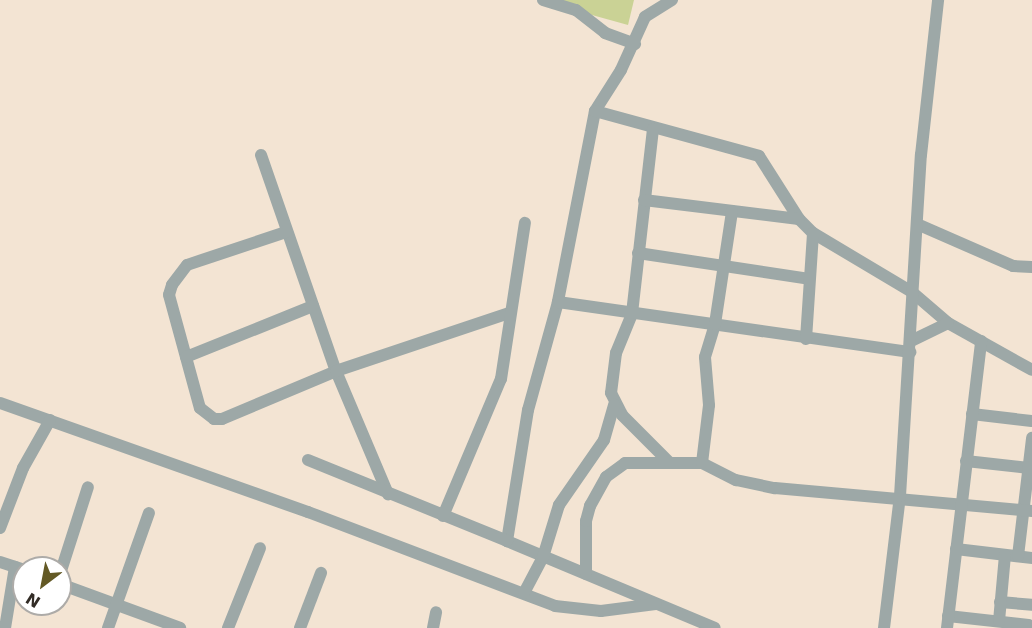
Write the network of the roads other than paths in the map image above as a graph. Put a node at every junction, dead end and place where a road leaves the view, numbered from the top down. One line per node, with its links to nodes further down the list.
1 (543, 0): 4 (street)
2 (672, 0): 4 (street)
3 (938, 0): 12 (street)
4 (635, 44): 5 (street)
5 (595, 111): 6 (street); 20 (street)
6 (653, 129): 8 (street); 10 (street)
7 (261, 155): 13 (street)
8 (644, 200): 9 (street); 15 (street)
9 (732, 211): 10 (street); 16 (street)
10 (799, 219): 14 (street)
11 (525, 223): 22 (street)
12 (917, 224): 17 (street); 19 (street)
13 (286, 232): 21 (street); 29 (street)
14 (813, 233): 18 (street); 19 (street)
15 (638, 253): 16 (street); 23 (street)
16 (724, 266): 18 (street); 25 (street)
17 (1032, 267)
18 (809, 279): 26 (street)
19 (912, 292): 24 (street); 28 (street)
20 (558, 302): 23 (street); 51 (street)
21 (312, 306): 29 (street); 31 (street)
22 (509, 313): 31 (street); 49 (street)
23 (632, 315): 25 (street); 33 (street)
24 (948, 323): 27 (street); 28 (street)
25 (715, 324): 26 (street); 41 (street)
26 (806, 339): 28 (street)
27 (981, 341): 30 (street); 34 (street)
28 (910, 346): 45 (street)
29 (186, 357): 31 (street)
30 (1032, 370)
31 (336, 371): 44 (street)
32 (0, 403): 35 (street)
33 (614, 404): 40 (street); 56 (street)
34 (972, 414): 36 (street); 39 (street)
35 (50, 420): 50 (street); 62 (street)
36 (1032, 422)
37 (1032, 439): 42 (street)
38 (308, 460): 44 (street)
39 (966, 461): 42 (street); 46 (street)
40 (669, 462): 41 (street); 60 (street)
41 (702, 462): 45 (street)
42 (1029, 468): 47 (street)
43 (88, 487): 55 (street)
44 (388, 494): 49 (street)
45 (900, 496): 46 (street); 79 (street)
46 (962, 503): 47 (street); 53 (street)
47 (1028, 510): 57 (street)
48 (149, 513): 65 (street)
49 (443, 516): 51 (street)
50 (0, 528)
51 (507, 541): 56 (street)
52 (260, 548): 75 (street)
53 (956, 549): 54 (street); 70 (street)
54 (1005, 555): 57 (street); 64 (street)
55 (66, 556)
56 (543, 556): 60 (street); 62 (street)
57 (1018, 556): 58 (street)
58 (1032, 558)
59 (321, 573): 76 (street)
60 (586, 574): 66 (street)
61 (72, 588): 65 (street)
62 (524, 593): 66 (street)
63 (12, 600): 72 (street)
64 (1000, 602): 67 (street); 69 (street)
65 (114, 603): 73 (street); 74 (street)
66 (657, 604): 78 (street)
67 (1032, 605): 71 (street)
68 (436, 612): 77 (street)
69 (999, 621): 70 (street); 71 (street)
70 (947, 622)
71 (1029, 626)
72 (5, 628)
73 (108, 628)
74 (180, 628)
75 (228, 628)
76 (300, 628)
77 (433, 628)
78 (715, 628)
79 (884, 628)

